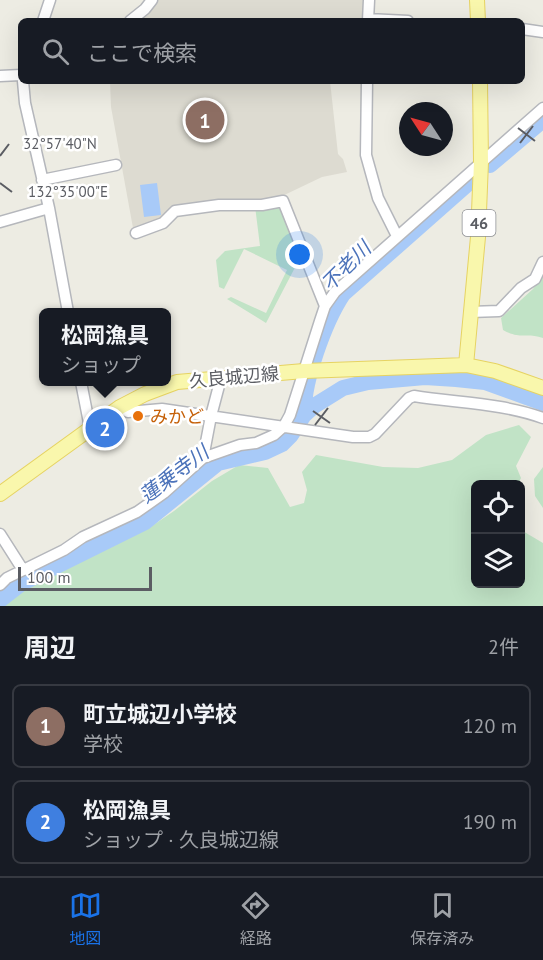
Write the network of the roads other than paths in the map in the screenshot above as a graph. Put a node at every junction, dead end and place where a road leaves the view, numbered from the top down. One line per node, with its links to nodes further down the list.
1 (50, 0): 5 (street)
2 (152, 0): 6 (street)
3 (369, 0): 7 (street)
4 (477, 0): 8 (main road)
5 (44, 18)
6 (134, 18)
7 (368, 18)
8 (478, 18)
9 (525, 29): 10 (street)
10 (543, 32)
11 (0, 76): 12 (street)
12 (18, 79)
13 (25, 84): 19 (street)
14 (367, 84): 23 (street)
15 (480, 84): 17 (main road, 46)
16 (543, 108): 17 (street)
17 (481, 162): 23 (street); 27 (main road, 46)
18 (116, 165): 19 (street)
19 (42, 180): 20 (street)
20 (49, 208): 21 (street); 26 (street)
21 (0, 222)
22 (136, 233): 25 (street)
23 (397, 236): 25 (street)
24 (543, 262): 27 (street)
25 (325, 306): 29 (street)
26 (67, 308)
27 (470, 312): 28 (main road, 46)
28 (466, 365): 29 (main road, 久良城辺線); 34 (main road, 久良城辺線)
29 (304, 371): 30 (main road, 久良城辺線); 38 (street)
30 (221, 378): 31 (main road, 久良城辺線); 36 (street)
31 (171, 384)
32 (82, 386): 39 (street)
33 (166, 386): 35 (main road, 久良城辺線)
34 (543, 388)
35 (120, 407): 36 (street); 39 (main road, 久良城辺線)
36 (211, 416): 38 (street); 40 (street)
37 (543, 418): 38 (street)
38 (284, 426): 40 (street)
39 (90, 428): 41 (main road, 久良城辺線)
40 (203, 458): 43 (street)
41 (0, 494)
42 (0, 534): 43 (street)
43 (23, 570): 44 (street)
44 (0, 585)

